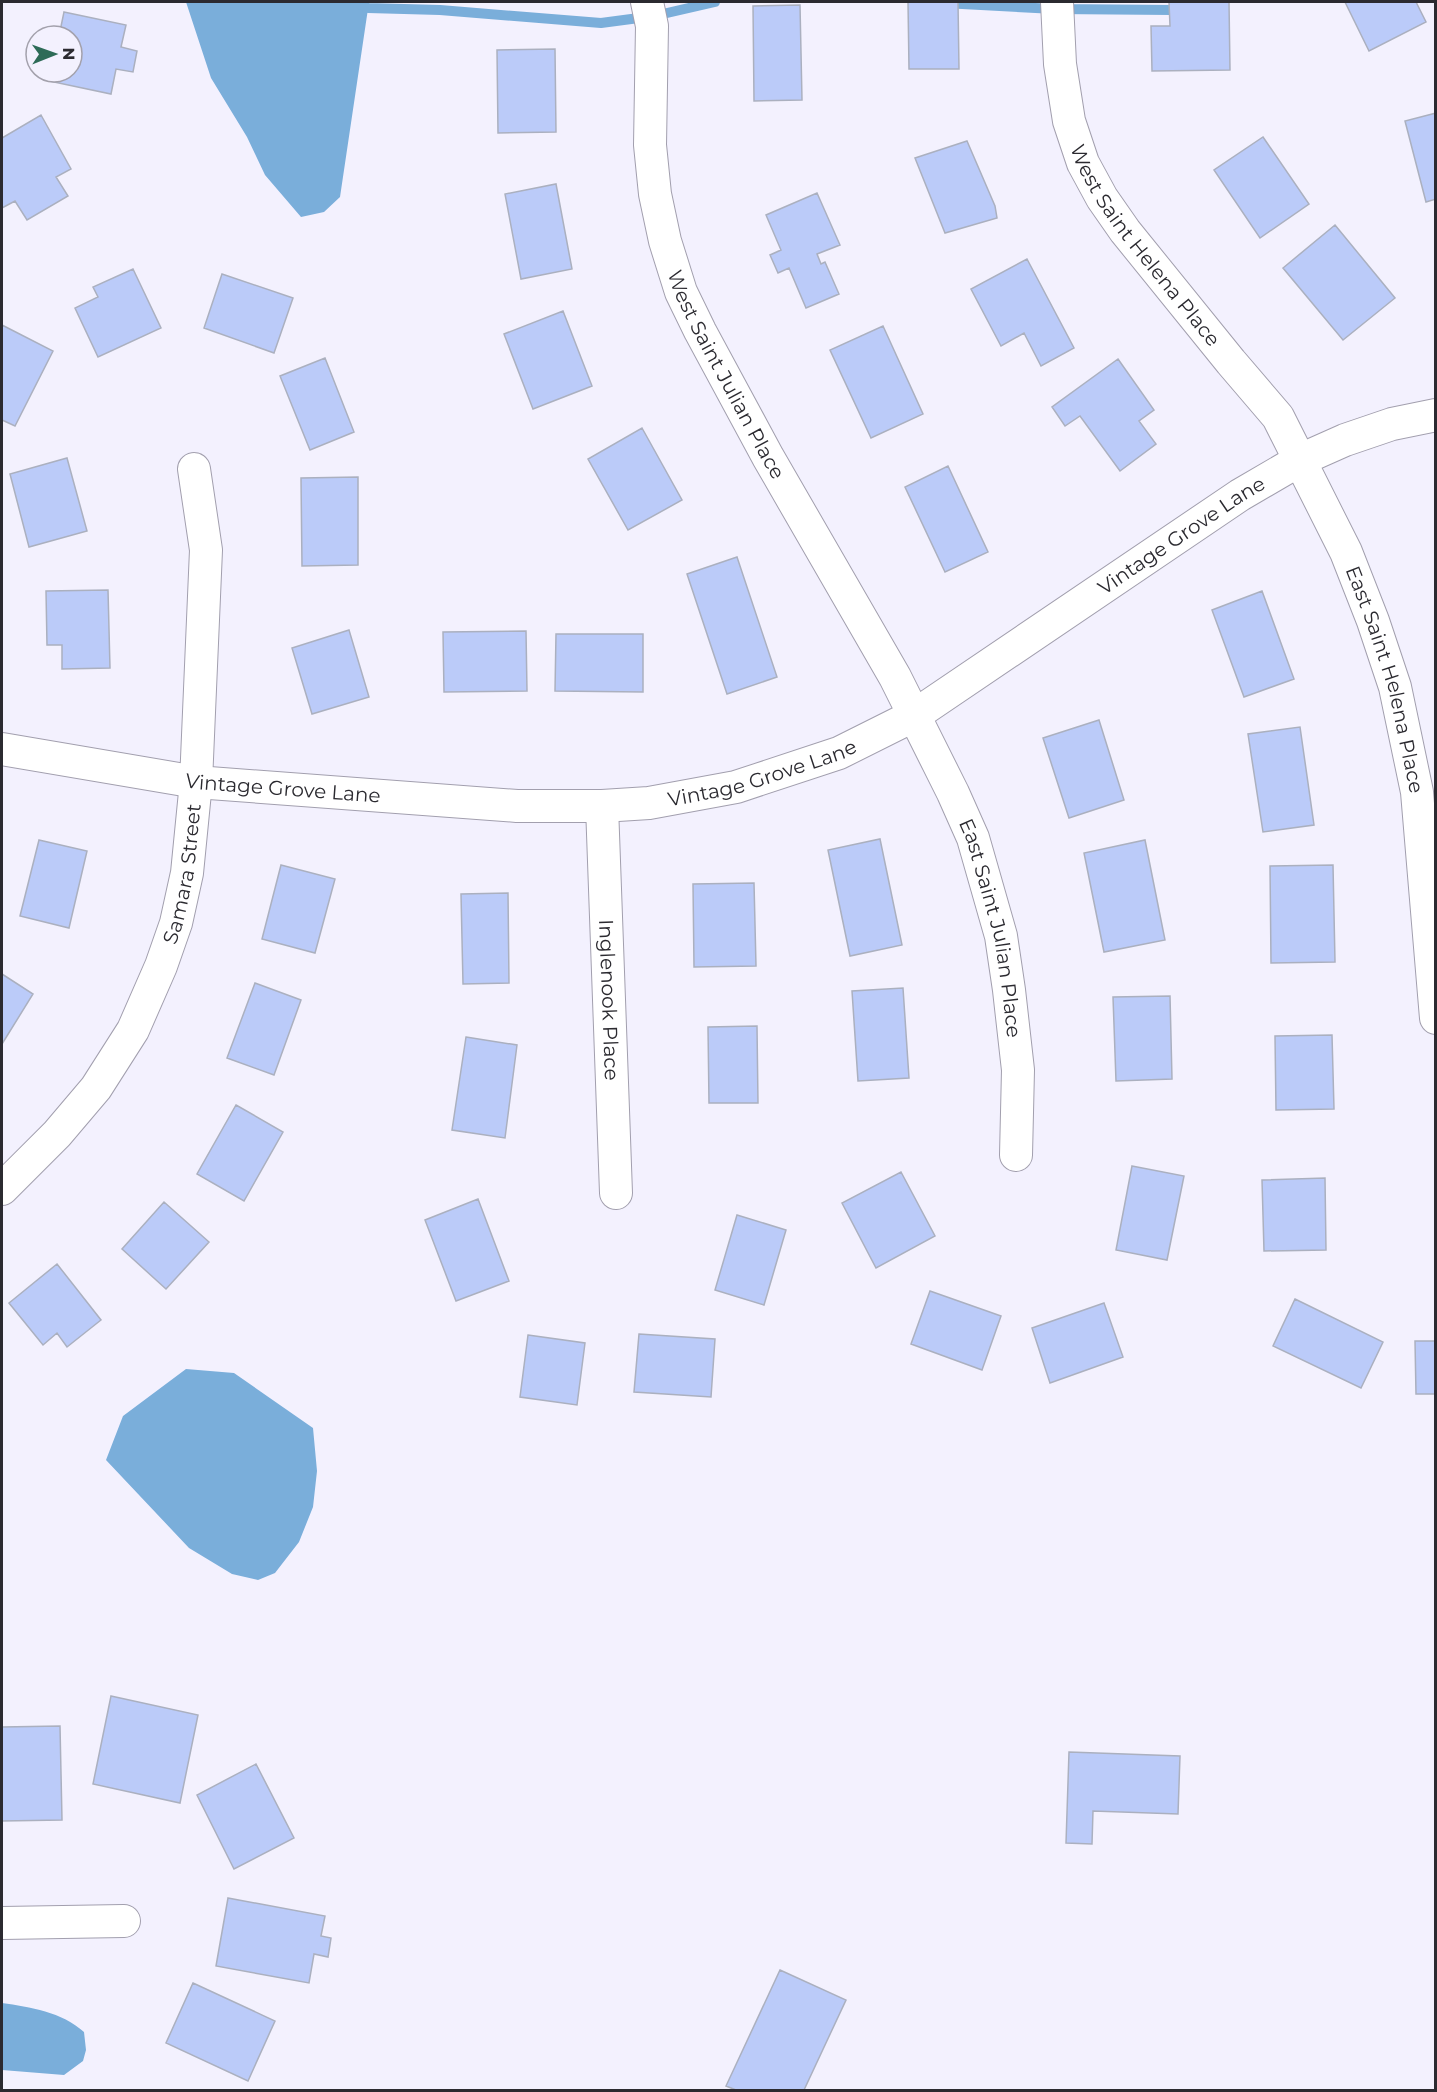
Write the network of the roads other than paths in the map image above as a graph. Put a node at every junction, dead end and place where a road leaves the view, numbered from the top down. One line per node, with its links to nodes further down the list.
1 (647, 2): 6 (street, West Saint Julian Place)
2 (1057, 2): 4 (street, West Saint Helena Place)
3 (1436, 415): 4 (street, Vintage Grove Lane)
4 (1300, 460): 6 (street, Vintage Grove Lane); 10 (street, East Saint Helena Place)
5 (194, 469): 8 (street, Samara Street)
6 (915, 715): 9 (street, Vintage Grove Lane); 11 (street, East Saint Julian Place)
7 (2, 749): 8 (street, Vintage Grove Lane)
8 (196, 782): 9 (street, Vintage Grove Lane); 12 (street, Samara Street)
9 (602, 806): 13 (street, Inglenook Place)
10 (1436, 1018)
11 (1016, 1155)
12 (2, 1189)
13 (616, 1193)
14 (124, 1921): 15 (street)
15 (2, 1923)

